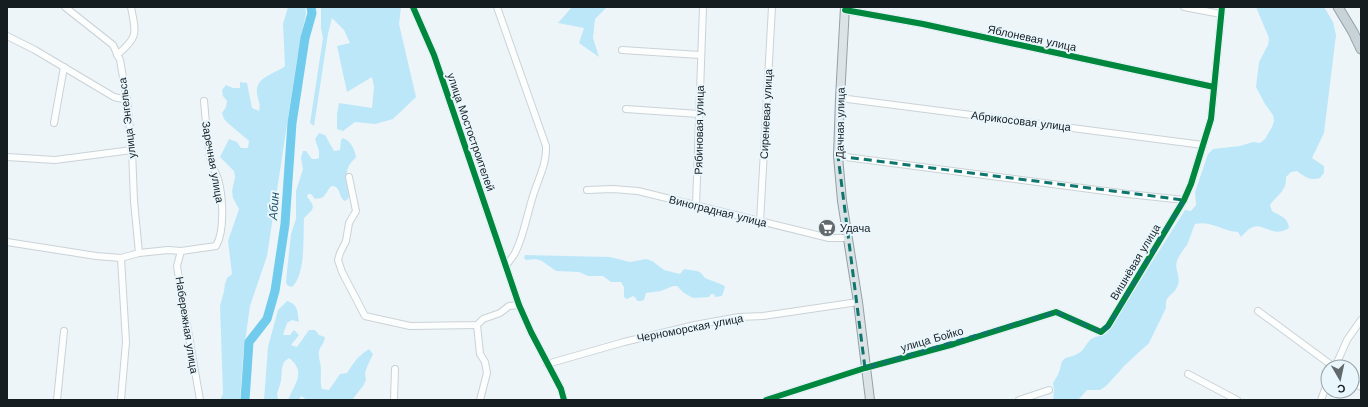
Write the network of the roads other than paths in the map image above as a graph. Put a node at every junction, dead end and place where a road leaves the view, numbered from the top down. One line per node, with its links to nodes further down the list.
1 (65, 7): 15 (street, улица Энгельса)
2 (131, 7): 15 (street)
3 (413, 7): 39 (street, улица Мостостроителей)
4 (497, 7): 39 (street)
5 (703, 7): 16 (street, Рябиновая улица)
6 (772, 7): 33 (street, Сиреневая улица)
7 (1184, 7): 11 (street)
8 (1222, 7): 11 (street)
9 (1338, 7): 13 (highway)
10 (845, 8): 18 (street, Яблоневая улица); 19 (main road, Дачная улица)
11 (1221, 14): 18 (street)
12 (7, 36): 17 (street)
13 (1361, 49)
14 (622, 50): 16 (street)
15 (117, 55): 20 (street, улица Энгельса)
16 (700, 55): 23 (street, Рябиновая улица)
17 (64, 67): 20 (street); 24 (street)
18 (1214, 87): 25 (street)
19 (840, 98): 25 (street, Абрикосовая улица); 27 (main road, Дачная улица)
20 (126, 100): 26 (street, улица Энгельса)
21 (204, 101): 36 (street, Заречная улица)
22 (626, 109): 23 (street)
23 (699, 114): 32 (street, Рябиновая улица)
24 (54, 123)
25 (1202, 145): 31 (street)
26 (132, 150): 28 (street); 37 (street, улица Энгельса)
27 (838, 156): 31 (street); 34 (main road, Дачная улица)
28 (7, 157)
29 (349, 177): 44 (street)
30 (588, 190): 32 (street, Виноградная улица)
31 (1184, 200): 46 (street, Вишнёвая улица)
32 (696, 205): 33 (street, Виноградная улица)
33 (760, 222): 34 (street, Виноградная улица)
34 (848, 238): 40 (main road, Дачная улица)
35 (7, 242): 38 (street)
36 (181, 250): 37 (street); 56 (street, Набережная улица)
37 (139, 253): 38 (street)
38 (121, 258): 55 (street)
39 (506, 266): 41 (street, улица Мостостроителей)
40 (858, 302): 49 (street, Черноморская улица); 50 (main road, Дачная улица)
41 (519, 305): 44 (street); 49 (street, улица Мостостроителей)
42 (1258, 311): 47 (street)
43 (1361, 320): 48 (street)
44 (477, 325): 58 (street)
45 (64, 331): 54 (street)
46 (1101, 332): 50 (street, улица Бойко)
47 (1324, 359)
48 (1338, 359)
49 (547, 364): 59 (street, улица Мостостроителей)
50 (865, 368): 60 (street, улица Бойко); 61 (main road, Дачная улица)
51 (395, 369): 57 (street)
52 (1188, 374): 63 (street)
53 (1049, 390): 62 (street)
54 (57, 400)
55 (120, 400)
56 (200, 400)
57 (394, 400)
58 (480, 400)
59 (564, 400)
60 (766, 400)
61 (870, 400)
62 (1019, 400)
63 (1237, 400)

